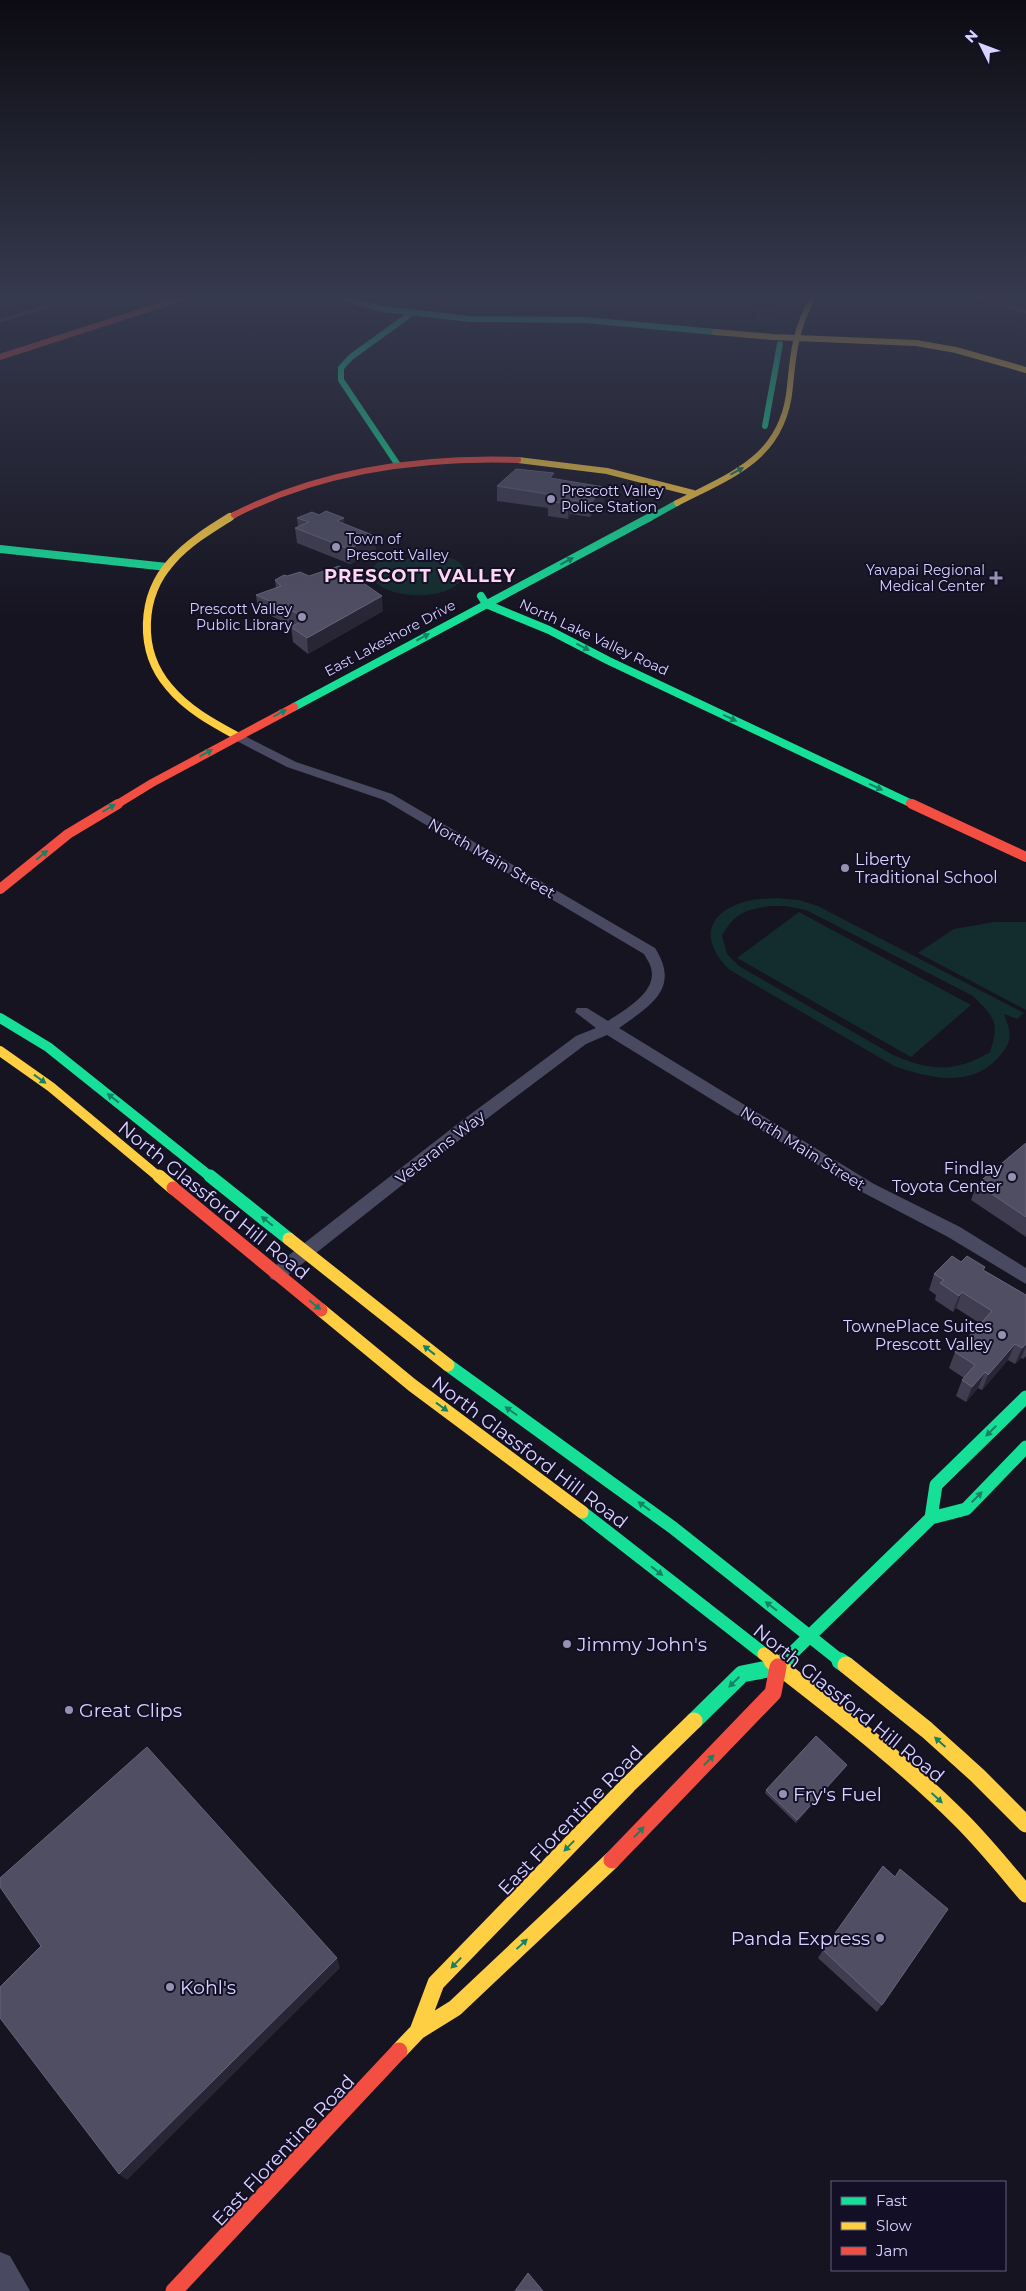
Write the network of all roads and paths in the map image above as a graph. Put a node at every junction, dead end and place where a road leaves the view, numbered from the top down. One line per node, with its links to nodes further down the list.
1 (358, 405): 7 (street)
2 (770, 405): 4 (street)
3 (786, 405): 5 (street, East Lakeshore Drive)
4 (769, 413): 5 (street); 6 (street)
5 (785, 415): 10 (street, East Lakeshore Drive, one-way to 5)
6 (760, 436)
7 (398, 465): 9 (street); 13 (street)
8 (695, 480): 9 (street)
9 (679, 488): 10 (street); 11 (street)
10 (694, 493): 14 (street, East Lakeshore Drive, one-way to 10)
11 (662, 497)
12 (0, 549): 13 (street)
13 (167, 567): 17 (street)
14 (498, 598): 15 (street, East Lakeshore Drive); 15 (street, North Lake Valley Road); 18 (street, North Lake Valley Road)
15 (486, 604): 19 (street, East Lakeshore Drive, one-way to 15); 22 (street, North Lake Valley Road, one-way to 22)
16 (238, 720): 17 (street)
17 (218, 731): 19 (street)
18 (785, 731)
19 (237, 736): 21 (street, East Lakeshore Drive, one-way to 19); 26 (street, North Main Street)
20 (54, 828): 21 (street)
21 (68, 834): 23 (street, East Lakeshore Drive, one-way to 21)
22 (1026, 857)
23 (0, 889)
24 (582, 1012): 26 (street, North Main Street)
25 (0, 1018): 28 (street, North Glassford Hill Road, one-way to 25)
26 (609, 1028): 28 (street, Veterans Way); 30 (street, North Main Street)
27 (0, 1051): 29 (street, North Glassford Hill Road, one-way to 29)
28 (305, 1252): 29 (street, Veterans Way); 34 (street, North Glassford Hill Road, one-way to 28)
29 (277, 1274): 35 (street, North Glassford Hill Road, one-way to 35)
30 (1026, 1277)
31 (1026, 1397): 33 (street, one-way to 33)
32 (1026, 1447): 33 (street, one-way to 32)
33 (931, 1518): 34 (street)
34 (809, 1636): 35 (street); 36 (street, North Glassford Hill Road, one-way to 34)
35 (778, 1667): 37 (street, North Glassford Hill Road, one-way to 37); 38 (street, East Florentine Road, one-way to 35); 38 (street, East Florentine Road, one-way to 38)
36 (1026, 1824)
37 (1026, 1894)
38 (418, 2031): 41 (street, East Florentine Road)
39 (0, 2266): 40 (street)
40 (16, 2291)
41 (174, 2291)

